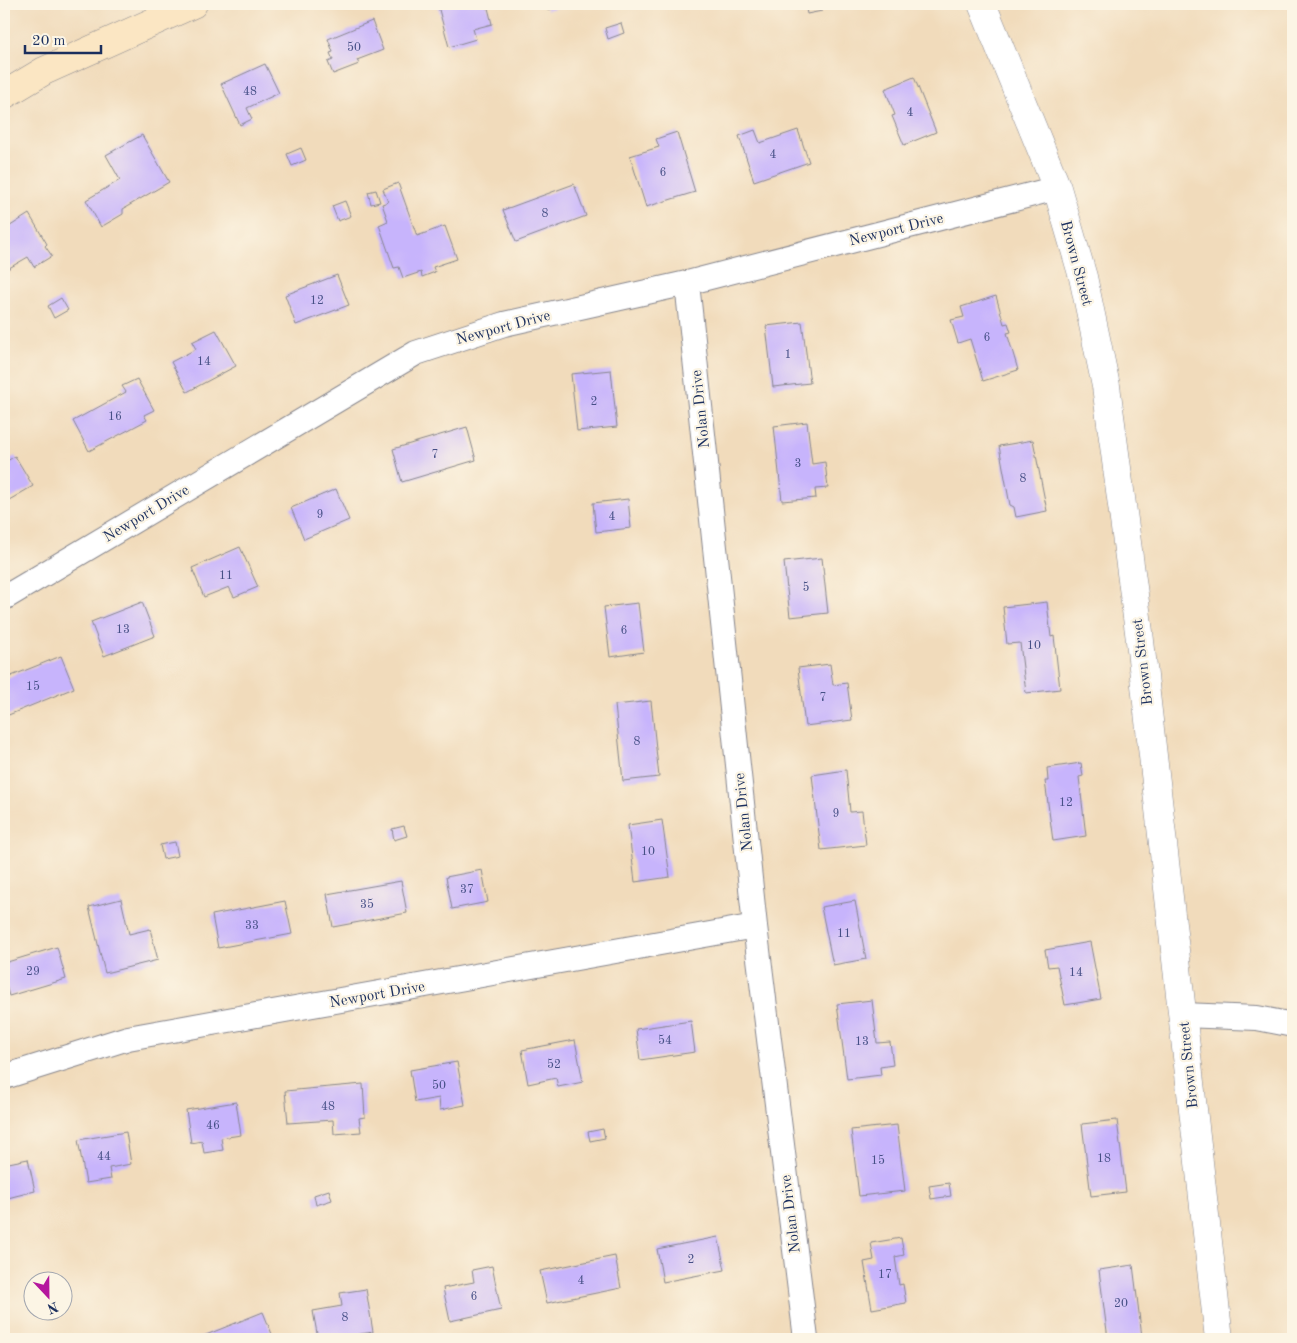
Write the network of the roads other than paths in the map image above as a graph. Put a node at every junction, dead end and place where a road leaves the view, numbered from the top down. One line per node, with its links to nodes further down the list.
1 (193, 4): 3 (main road)
2 (982, 4): 4 (street, Brown Street)
3 (4, 95)
4 (1057, 188): 5 (street, Newport Drive); 8 (street, Brown Street)
5 (686, 283): 6 (street, Newport Drive); 7 (street, Nolan Drive)
6 (4, 598)
7 (755, 926): 10 (street, Newport Drive); 11 (street, Nolan Drive)
8 (1183, 1015): 9 (street); 12 (street, Brown Street)
9 (1293, 1024)
10 (4, 1077)
11 (806, 1339)
12 (1219, 1339)

